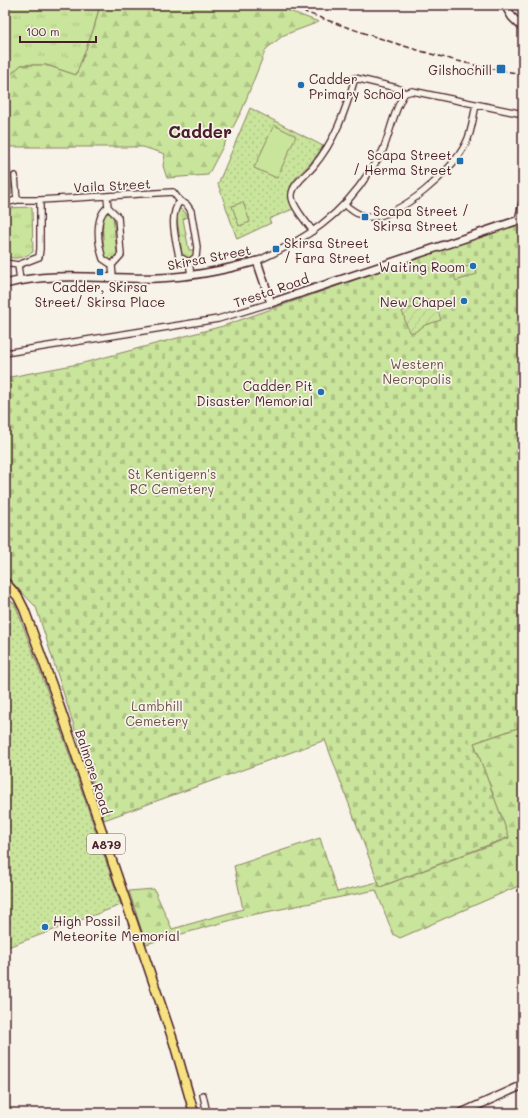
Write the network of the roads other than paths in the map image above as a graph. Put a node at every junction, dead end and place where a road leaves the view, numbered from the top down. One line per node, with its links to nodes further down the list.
1 (505, 5): 2 (street)
2 (520, 21): 3 (street)
3 (523, 28)
4 (405, 93): 5 (street); 14 (street, Skirsa Street); 17 (street)
5 (476, 104): 6 (street); 14 (street)
6 (523, 114)
7 (15, 176): 9 (street)
8 (107, 197): 10 (street, Vaila Street); 11 (street, Vaila Street); 15 (street)
9 (17, 200): 10 (street, Vaila Street); 12 (street, Vaila Street)
10 (40, 200): 21 (street)
11 (180, 201): 19 (street); 19 (street, Vaila Street)
12 (5, 203)
13 (523, 203): 16 (street, Tresta Road)
14 (345, 205): 17 (street, Skirsa Street)
15 (108, 207): 22 (street); 22 (street)
16 (521, 219): 27 (street, Tresta Road)
17 (313, 231): 18 (street, Skirsa Street)
18 (257, 261): 23 (street, Skirsa Street); 27 (street)
19 (188, 262): 23 (street)
20 (5, 263): 21 (street)
21 (18, 265): 25 (street)
22 (112, 265): 24 (street)
23 (190, 275): 24 (street, Skirsa Street)
24 (112, 277): 25 (street, Skirsa Street)
25 (20, 280): 26 (street, Skirsa Street)
26 (5, 284)
27 (271, 303): 28 (street, Tresta Road)
28 (5, 353)
29 (5, 582): 32 (main road, Balmore Road / A879)
30 (523, 1085): 34 (street)
31 (203, 1095): 33 (street)
32 (194, 1113)
33 (208, 1113)
34 (461, 1113)

